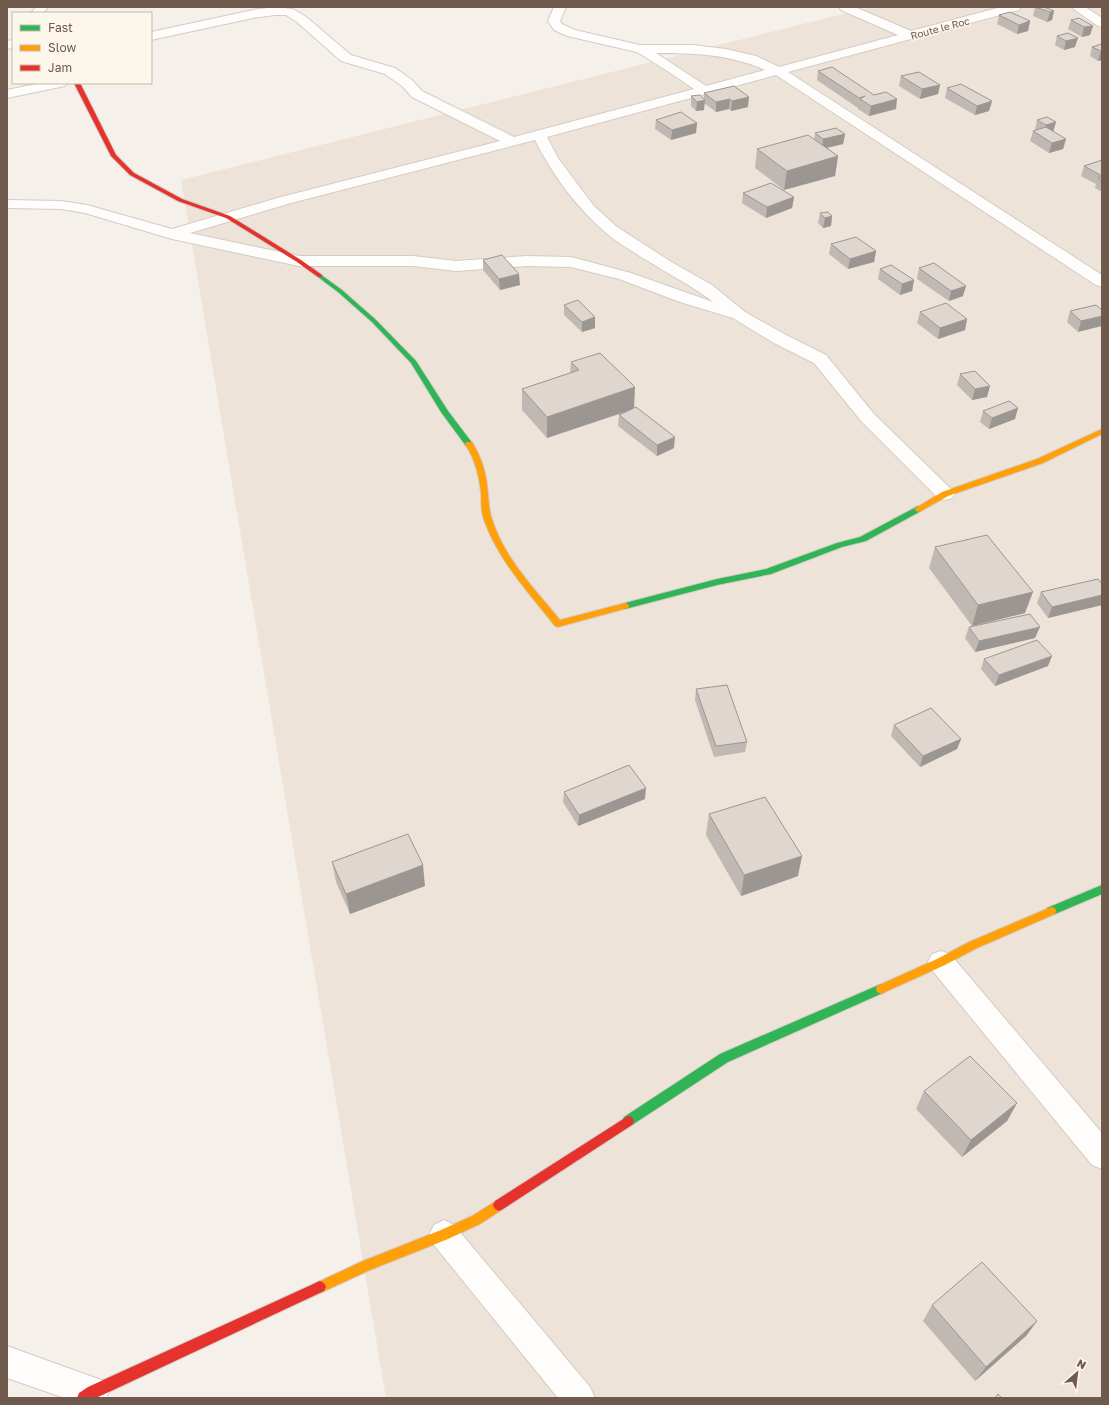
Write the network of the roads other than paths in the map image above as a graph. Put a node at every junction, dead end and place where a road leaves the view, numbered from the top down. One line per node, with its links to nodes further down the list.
1 (560, 7): 8 (street)
2 (845, 7): 7 (street)
3 (1015, 7): 7 (street, Route le Roc)
4 (1077, 7): 5 (street)
5 (1102, 23)
6 (152, 36): 15 (street)
7 (911, 36): 9 (street, Route le Roc)
8 (640, 49): 9 (street); 12 (street)
9 (778, 71): 12 (street, Route le Roc); 20 (street)
10 (55, 84): 13 (street)
11 (78, 84): 17 (street)
12 (705, 91): 14 (street, Route le Roc)
13 (7, 94)
14 (539, 135): 15 (street, Route le Roc); 21 (street)
15 (512, 142): 17 (street, Route le Roc)
16 (7, 204): 18 (street)
17 (228, 217): 18 (street, Route le Roc); 19 (street)
18 (172, 234): 19 (street)
19 (299, 261): 21 (street); 23 (street)
20 (1102, 282)
21 (739, 315): 23 (street)
22 (1102, 432): 23 (street)
23 (945, 494)
24 (1102, 889): 25 (street)
25 (941, 962): 26 (street); 27 (street)
26 (1102, 1155)
27 (444, 1235): 29 (street); 30 (street)
28 (7, 1362): 29 (street)
29 (88, 1395)
30 (579, 1398)

